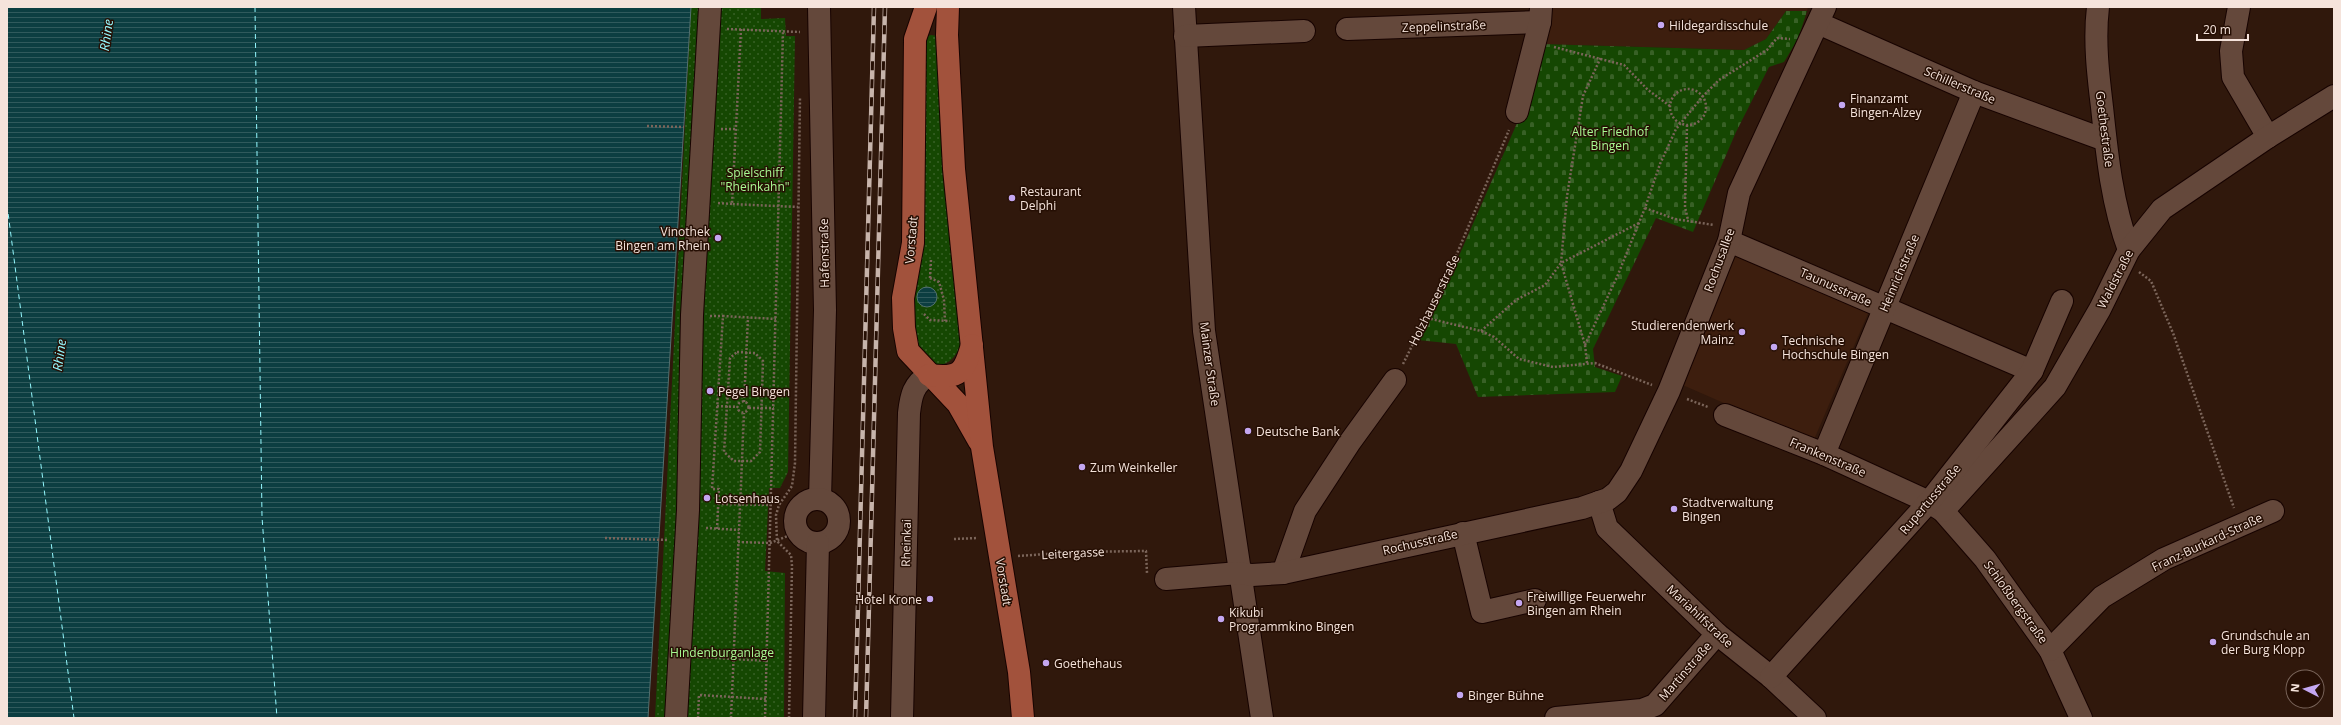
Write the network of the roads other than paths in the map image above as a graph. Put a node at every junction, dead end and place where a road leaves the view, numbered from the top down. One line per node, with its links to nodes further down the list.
1 (819, 7): 31 (street, Hafenstraße)
2 (926, 7): 14 (main road, Vorstadt)
3 (948, 7): 12 (main road, Vorstadt)
4 (1184, 7): 13 (street, Mainzer Straße)
5 (2098, 7): 19 (street, Goethestraße)
6 (2239, 7): 18 (street)
7 (1541, 14): 10 (street, Zeppelinstraße); 17 (street)
8 (1821, 15): 15 (street, Schillerstraße); 20 (street, Rochusallee)
9 (710, 17): 44 (street)
10 (1347, 29)
11 (1304, 31): 13 (street)
12 (947, 36): 14 (main road); 24 (main road, Vorstadt)
13 (1185, 36): 37 (street, Mainzer Straße)
14 (915, 39): 26 (main road, Vorstadt)
15 (1974, 92): 19 (street, Schillerstraße); 23 (street, Heinrichstraße)
16 (2334, 96): 18 (street, Waldstraße)
17 (1517, 112)
18 (2268, 137): 21 (street, Waldstraße)
19 (2105, 140): 21 (street, Goethestraße)
20 (1729, 240): 23 (street, Taunusstraße); 32 (street, Rochusallee)
21 (2129, 250): 33 (street, Waldstraße)
22 (2062, 301): 25 (street, Rupertusstraße)
23 (1885, 308): 25 (street, Taunusstraße); 30 (street, Heinrichstraße)
24 (972, 344): 26 (main road); 29 (main road, Vorstadt)
25 (2032, 371): 33 (street, Rupertusstraße)
26 (929, 375): 29 (main road, Vorstadt); 46 (street, Rheinkai)
27 (1395, 380): 38 (street)
28 (1725, 415): 30 (street, Frankenstraße)
29 (982, 447): 47 (main road, Vorstadt)
30 (1824, 454): 33 (street, Frankenstraße)
31 (820, 499): 36 (street); 36 (street)
32 (1600, 502): 35 (street, Rochusstraße); 41 (street, Mariahilfstraße)
33 (1936, 507): 42 (street, Schloßbergstraße); 43 (street, Rupertusstraße)
34 (2273, 511): 42 (street, Franz-Burkard-Straße)
35 (1463, 533): 38 (street, Rochusstraße); 40 (street)
36 (818, 542): 45 (street)
37 (1239, 573): 38 (street, Rochusstraße); 39 (street); 48 (street, Mainzer Straße)
38 (1283, 573)
39 (1166, 579)
40 (1535, 600)
41 (1717, 634): 43 (street, Mariahilfstraße); 49 (street, Martinstraße)
42 (2050, 650): 51 (street, Schloßbergstraße)
43 (1771, 677): 50 (street, Mariahilfstraße)
44 (676, 718)
45 (814, 718)
46 (902, 718)
47 (1023, 718)
48 (1262, 718)
49 (1556, 718)
50 (1815, 718)
51 (2081, 718)

